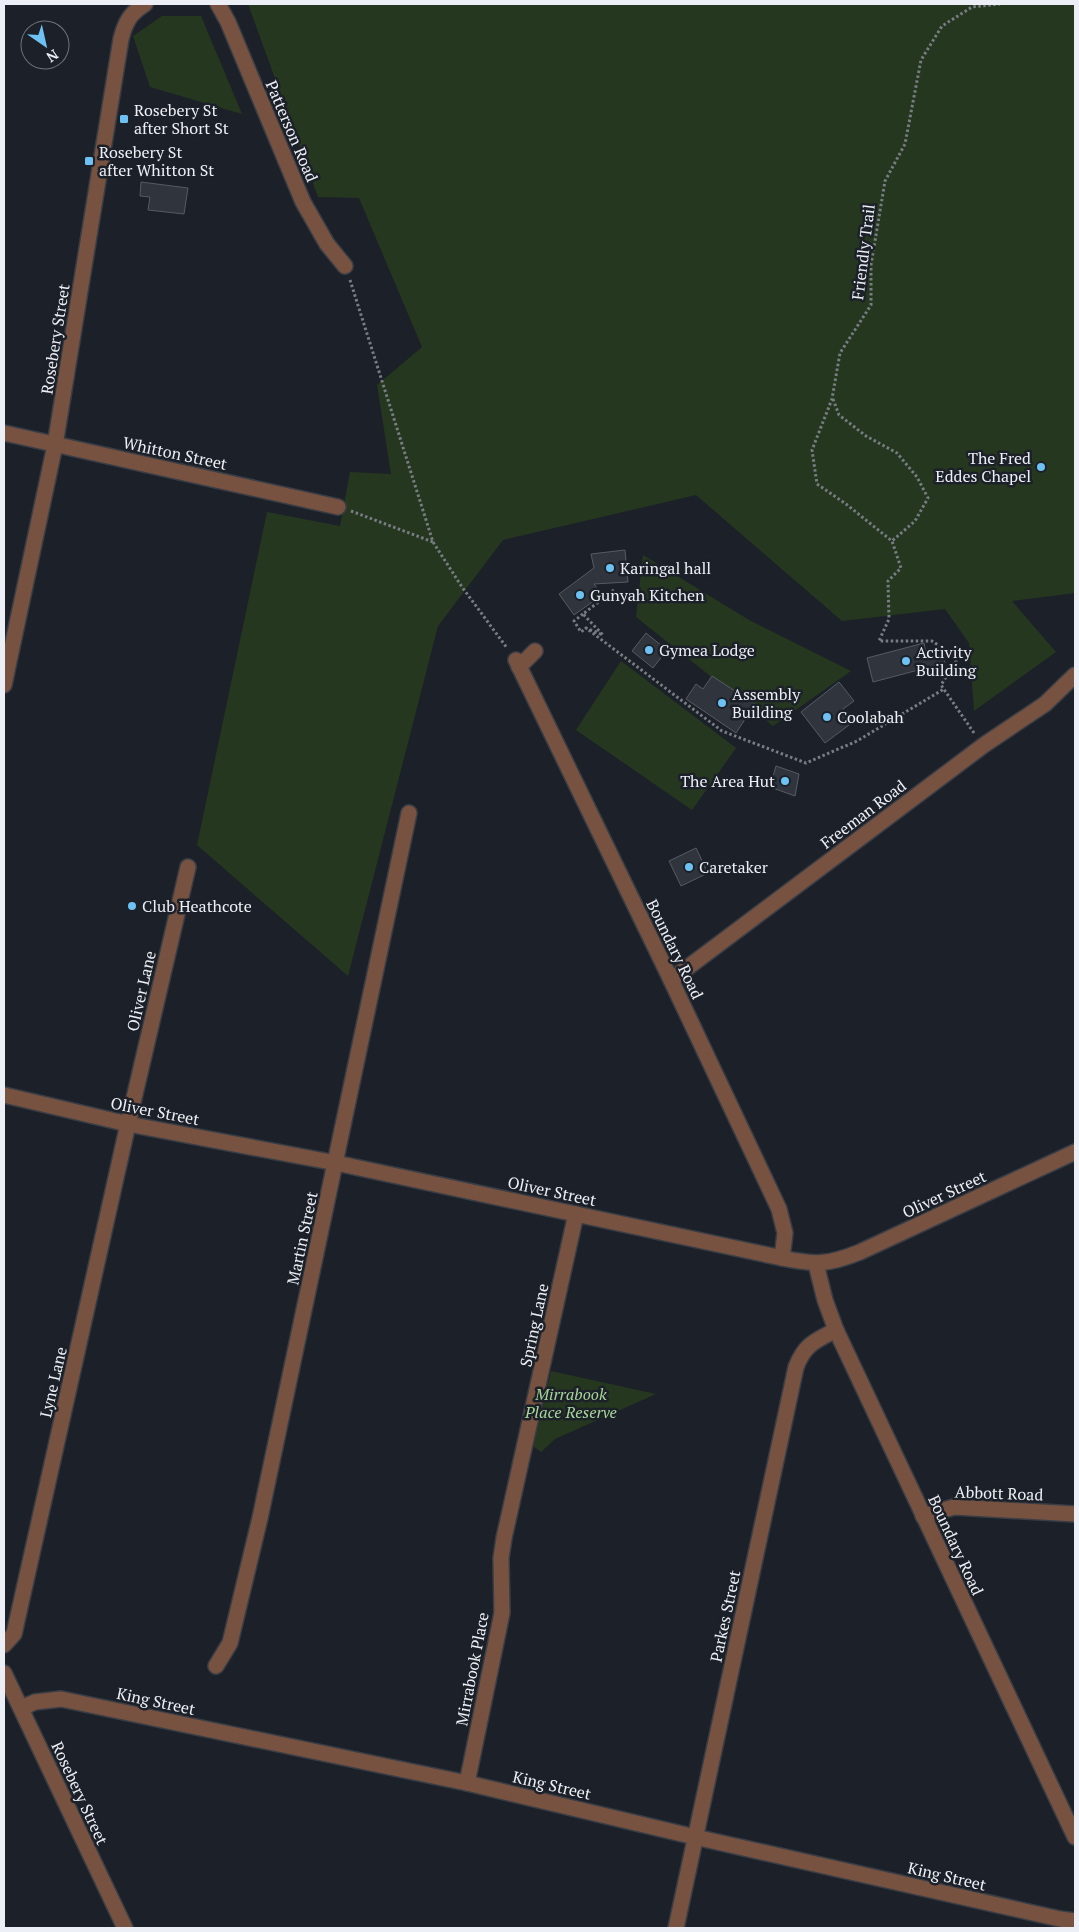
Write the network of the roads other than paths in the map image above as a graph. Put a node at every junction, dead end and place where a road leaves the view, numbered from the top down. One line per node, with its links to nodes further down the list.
1 (145, 4): 5 (street, Rosebery Street)
2 (218, 4): 3 (street, Patterson Road)
3 (345, 266)
4 (4, 433): 5 (street, Whitton Street)
5 (55, 445): 6 (street, Whitton Street); 9 (street, Rosebery Street)
6 (338, 507)
7 (534, 651): 12 (street, Boundary Road)
8 (1075, 674): 12 (street, Freeman Road)
9 (4, 685)
10 (409, 813): 16 (street, Martin Street)
11 (188, 867): 14 (street, Oliver Lane)
12 (671, 980): 18 (street, Boundary Road)
13 (4, 1095): 14 (street, Oliver Street)
14 (128, 1124): 16 (street, Oliver Street); 24 (street, Lyne Lane)
15 (1075, 1152): 19 (street, Oliver Street)
16 (336, 1164): 17 (street, Oliver Street); 25 (street, Martin Street)
17 (576, 1214): 18 (street, Oliver Street); 21 (street, Spring Lane)
18 (782, 1258): 19 (street, Oliver Street)
19 (816, 1264): 20 (street, Boundary Road)
20 (836, 1330): 23 (street, Boundary Road); 29 (street, Parkes Street)
21 (520, 1472): 28 (street, Mirrabook Place)
22 (1075, 1514): 23 (street, Abbott Road)
23 (924, 1516): 30 (street, Boundary Road)
24 (4, 1645)
25 (216, 1666)
26 (4, 1673): 27 (street, Rosebery Street)
27 (13, 1702): 28 (street, King Street); 32 (street, Rosebery Street)
28 (467, 1783): 29 (street, King Street)
29 (695, 1837): 31 (street, King Street); 33 (street, Parkes Street)
30 (1075, 1837)
31 (1075, 1921)
32 (125, 1928)
33 (676, 1928)

